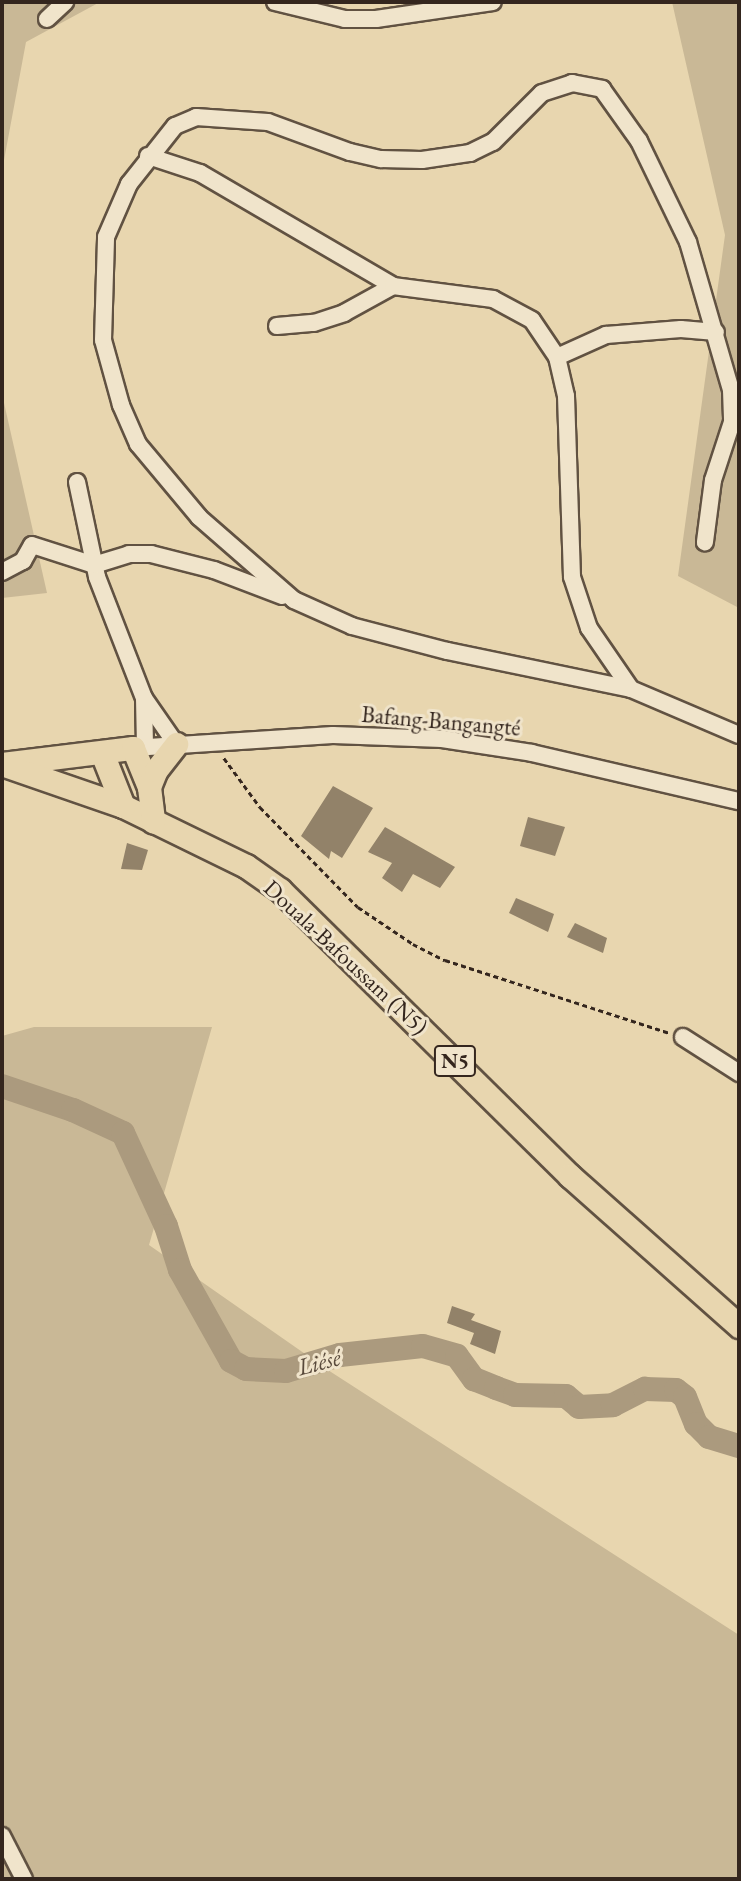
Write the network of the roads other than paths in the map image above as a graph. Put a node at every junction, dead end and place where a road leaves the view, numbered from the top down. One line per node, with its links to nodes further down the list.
1 (65, 2): 4 (street)
2 (275, 2): 3 (street)
3 (494, 2)
4 (47, 19)
5 (148, 156): 6 (street); 8 (street); 14 (street)
6 (393, 286): 7 (street); 9 (street)
7 (277, 326)
8 (716, 332): 9 (street); 11 (street)
9 (557, 357): 15 (street)
10 (78, 482): 12 (street)
11 (705, 542)
12 (94, 565): 13 (street); 14 (street); 16 (street)
13 (2, 572)
14 (294, 600): 15 (street)
15 (631, 689): 17 (street)
16 (144, 698): 18 (street); 19 (street)
17 (739, 735)
18 (176, 744): 19 (street, Bafang-Bangangté); 22 (highway); 23 (street, Bafang-Bangangté)
19 (139, 747): 20 (highway); 22 (highway)
20 (102, 753): 21 (highway); 24 (highway)
21 (2, 764): 24 (highway, Douala-Bafoussam (N5))
22 (149, 787): 25 (highway)
23 (739, 801)
24 (124, 807): 25 (highway, Douala-Bafoussam (N5) / N5)
25 (153, 822): 28 (highway, Douala-Bafoussam (N5) / N5)
26 (683, 1037): 27 (street)
27 (739, 1073)
28 (739, 1326)
29 (2, 1836): 30 (street)
30 (24, 1879)

